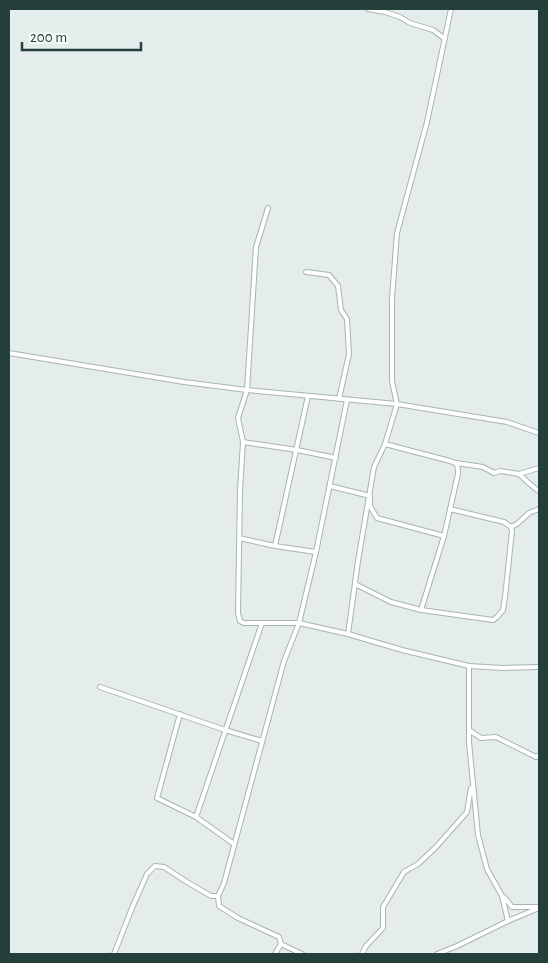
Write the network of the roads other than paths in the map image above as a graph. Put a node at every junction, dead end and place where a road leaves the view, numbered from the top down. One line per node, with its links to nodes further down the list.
1 (368, 9): 3 (street)
2 (451, 9): 3 (street)
3 (444, 39): 11 (street)
4 (268, 208): 7 (street)
5 (306, 272): 9 (street)
6 (9, 353): 7 (street)
7 (247, 390): 8 (street); 13 (street)
8 (308, 396): 9 (street); 15 (street)
9 (339, 399): 10 (street)
10 (348, 400): 11 (street); 16 (street)
11 (397, 404): 12 (street); 14 (street)
12 (539, 433)
13 (243, 442): 15 (street); 27 (street)
14 (385, 444): 17 (street); 22 (street)
15 (296, 450): 16 (street); 28 (street)
16 (336, 458): 20 (street)
17 (456, 463): 19 (street); 23 (street)
18 (539, 468): 19 (street)
19 (519, 474): 21 (street)
20 (330, 486): 22 (street); 29 (street)
21 (539, 491)
22 (370, 496): 26 (street); 30 (street)
23 (450, 508): 25 (street); 26 (street)
24 (539, 509): 25 (street)
25 (511, 527): 31 (street)
26 (444, 536): 31 (street)
27 (239, 538): 28 (street); 32 (street)
28 (275, 546): 29 (street)
29 (316, 552): 33 (street)
30 (354, 584): 31 (street); 34 (street)
31 (421, 610)
32 (262, 623): 33 (street); 39 (street)
33 (299, 623): 34 (street); 41 (street)
34 (348, 634): 35 (street)
35 (469, 666): 36 (street); 40 (street)
36 (539, 667)
37 (100, 687): 38 (street)
38 (180, 714): 39 (street); 44 (street)
39 (225, 730): 41 (street); 44 (street)
40 (469, 730): 42 (street); 43 (street)
41 (262, 741): 45 (street)
42 (539, 755)
43 (473, 782): 47 (street); 54 (street)
44 (196, 817): 45 (street)
45 (234, 844): 46 (street)
46 (218, 896): 50 (street); 51 (street)
47 (502, 896): 48 (street); 49 (street)
48 (539, 907): 49 (street)
49 (508, 921): 55 (street)
50 (281, 944): 52 (street); 53 (street)
51 (114, 954)
52 (275, 954)
53 (302, 954)
54 (362, 954)
55 (437, 954)

